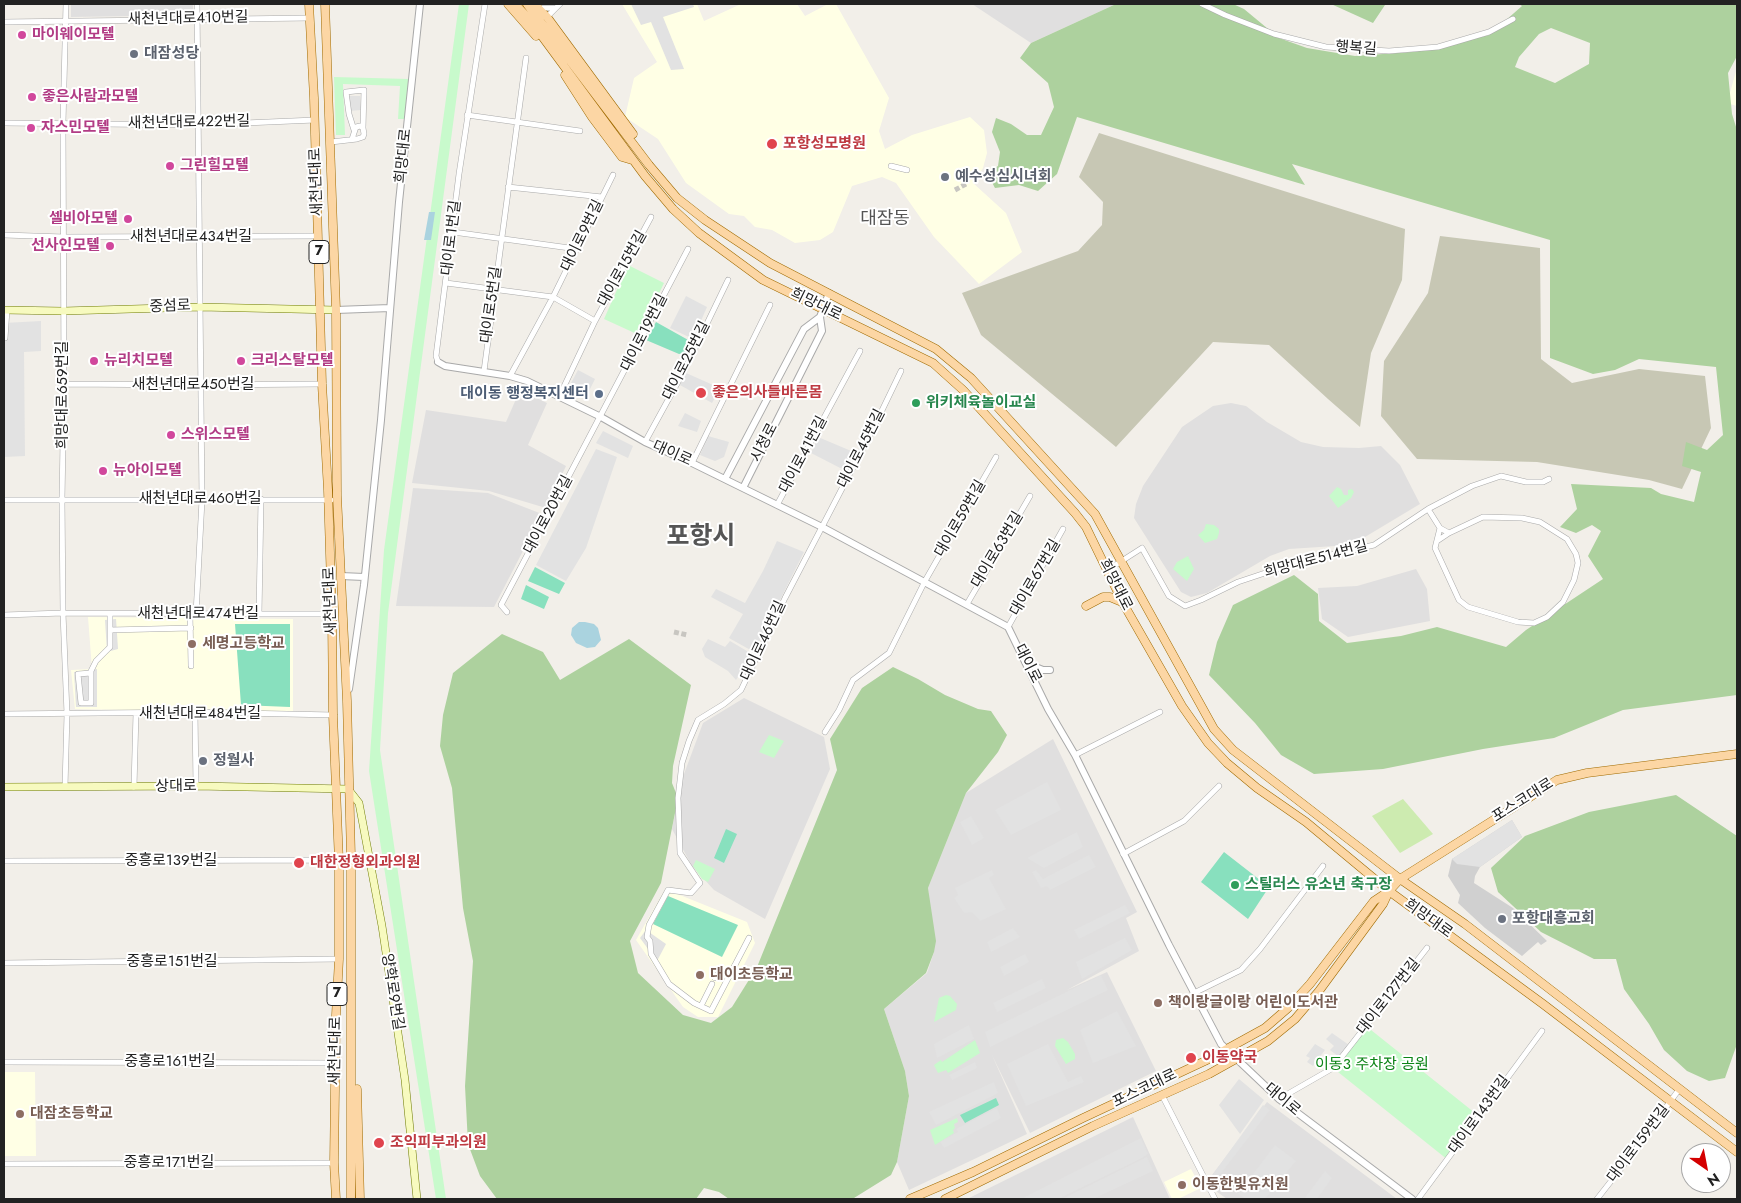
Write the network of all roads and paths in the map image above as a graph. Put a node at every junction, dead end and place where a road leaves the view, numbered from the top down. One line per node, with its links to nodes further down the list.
1 (66, 4): 16 (street, 희망대로659번길)
2 (197, 4): 17 (street)
3 (309, 4): 14 (main road, 새천년대로 / 7)
4 (325, 4): 31 (main road, 새천년대로 / 7)
5 (420, 4): 55 (street, 희망대로)
6 (484, 4): 21 (street, 대이로1번길)
7 (508, 4): 33 (main road)
8 (527, 4): 32 (main road, 희망대로)
9 (560, 4): 13 (street)
10 (1202, 4): 18 (street, 행복길)
11 (517, 5): 33 (main road, 희망대로)
12 (536, 6): 13 (street); 15 (main road)
13 (554, 8): 15 (street)
14 (310, 18): 17 (street, 새천년대로410번길); 22 (main road, 새천년대로 / 7)
15 (547, 18): 32 (main road)
16 (66, 20): 17 (street, 새천년대로410번길); 19 (street, 새천년대로410번길); 24 (street, 희망대로659번길)
17 (197, 20): 26 (street)
18 (1513, 20)
19 (4, 22)
20 (526, 58): 23 (street, 대이로5번길)
21 (467, 115): 23 (street); 40 (street, 대이로1번길)
22 (315, 120): 26 (street, 새천년대로422번길); 42 (main road, 새천년대로 / 7)
23 (517, 122): 29 (street); 37 (street, 대이로5번길)
24 (63, 123): 25 (street, 새천년대로422번길); 26 (street, 새천년대로422번길); 43 (street, 희망대로659번길)
25 (4, 124)
26 (198, 125): 44 (street)
27 (363, 128): 28 (street); 28 (street); 30 (street)
28 (354, 130): 30 (street)
29 (580, 131)
30 (352, 140): 31 (street)
31 (331, 142): 59 (main road, 새천년대로 / 7)
32 (641, 154): 51 (main road, 희망대로)
33 (632, 160): 56 (main road, 희망대로)
34 (891, 166): 35 (street)
35 (907, 170)
36 (613, 174): 38 (street, 대이로9번길)
37 (508, 187): 38 (street); 45 (street, 대이로5번길)
38 (602, 197): 46 (street, 대이로9번길)
39 (651, 217): 62 (street, 대이로15번길)
40 (453, 232): 45 (street); 49 (street, 대이로1번길)
41 (4, 236): 43 (street, 새천년대로434번길)
42 (318, 236): 44 (street, 새천년대로434번길); 58 (main road, 새천년대로 / 7)
43 (64, 238): 44 (street, 새천년대로434번길); 60 (street, 희망대로659번길)
44 (199, 238): 54 (street)
45 (501, 240): 46 (street); 50 (street, 대이로5번길)
46 (577, 249): 52 (street, 대이로9번길)
47 (688, 249): 73 (street, 대이로19번길)
48 (728, 280): 74 (street, 대이로25번길)
49 (446, 283): 50 (street); 65 (street, 대이로1번길)
50 (494, 290): 52 (street); 66 (street, 대이로5번길)
51 (830, 293): 56 (street, 시청로); 94 (main road, 희망대로)
52 (553, 297): 62 (street, 대이로15번길); 68 (street, 대이로9번길)
53 (770, 305): 76 (street)
54 (200, 306): 58 (main road, 중섬로); 60 (main road, 중섬로); 71 (street)
55 (390, 308): 59 (street); 97 (street, 새천년대로)
56 (823, 308): 61 (street, 시청로); 95 (main road, 희망대로)
57 (6, 310): 60 (main road, 중섬로); 63 (street)
58 (320, 310): 59 (main road, 중섬로); 70 (main road, 새천년대로 / 7)
59 (336, 310): 86 (main road, 새천년대로 / 7)
60 (63, 311): 69 (street, 희망대로659번길)
61 (820, 316): 77 (street, 시청로); 79 (street, 시청로)
62 (595, 321): 72 (street, 대이로15번길)
63 (5, 338)
64 (860, 351): 87 (street, 대이로41번길)
65 (438, 362): 66 (street, 대이로)
66 (484, 371): 68 (street, 대이로)
67 (902, 371): 89 (street, 대이로45번길)
68 (510, 376): 72 (street, 대이로)
69 (64, 384): 71 (street, 새천년대로450번길); 81 (street, 희망대로659번길)
70 (322, 384): 71 (street, 새천년대로450번길); 85 (main road, 새천년대로 / 7)
71 (201, 386): 84 (street)
72 (559, 396): 73 (street, 대이로)
73 (601, 417): 74 (street, 대이로); 102 (street, 대이로20번길)
74 (645, 442): 76 (street, 대이로)
75 (996, 457): 98 (street, 대이로59번길)
76 (692, 463): 77 (street, 대이로)
77 (725, 479): 79 (street, 대이로)
78 (1549, 479): 88 (street, 희망대로514번길)
79 (743, 488): 87 (street, 대이로)
80 (1030, 496): 100 (street, 대이로63번길)
81 (62, 499): 83 (street, 새천년대로460번길); 84 (street, 새천년대로460번길); 103 (street, 희망대로659번길)
82 (261, 499): 84 (street, 새천년대로460번길); 85 (street, 새천년대로460번길); 106 (street)
83 (4, 500)
84 (202, 500): 105 (street)
85 (328, 500): 86 (street, 새천년대로460번길); 108 (main road, 새천년대로 / 7)
86 (337, 500): 96 (main road, 새천년대로 / 7)
87 (777, 505): 89 (street, 대이로)
88 (1428, 509): 90 (street); 94 (street, 희망대로514번길)
89 (822, 527): 98 (street, 대이로); 147 (street, 대이로46번길)
90 (1440, 528): 92 (street); 93 (street)
91 (1063, 530): 109 (street, 대이로67번길)
92 (1449, 533): 93 (street); 93 (street)
93 (1437, 541)
94 (1121, 563): 95 (street, 희망대로514번길); 139 (main road, 희망대로)
95 (1106, 571): 99 (main road, 희망대로)
96 (342, 576): 97 (street); 118 (main road, 새천년대로 / 7)
97 (364, 577): 118 (street, 새천년대로)
98 (925, 581): 100 (street, 대이로); 125 (street, 대이로59번길)
99 (1123, 603): 101 (main road); 140 (main road, 희망대로)
100 (966, 604): 109 (street, 대이로)
101 (1086, 606)
102 (507, 612)
103 (63, 613): 104 (street, 새천년대로474번길); 107 (street, 새천년대로474번길); 117 (street, 희망대로659번길)
104 (110, 614): 105 (street, 새천년대로474번길); 111 (street)
105 (193, 614): 106 (street, 새천년대로474번길); 110 (street)
106 (259, 614): 108 (street, 새천년대로474번길)
107 (4, 615)
108 (332, 616): 124 (main road, 새천년대로 / 7)
109 (1008, 627): 112 (street, 대이로)
110 (191, 628): 111 (street); 113 (street)
111 (110, 630): 115 (street)
112 (1027, 664): 114 (street); 127 (street, 대이로)
113 (191, 666)
114 (1050, 670)
115 (91, 673): 116 (street); 116 (street)
116 (79, 686): 117 (street)
117 (66, 687): 123 (street, 희망대로659번길)
118 (347, 701): 133 (main road, 새천년대로 / 7)
119 (195, 712): 121 (street, 새천년대로484번길); 124 (street, 새천년대로484번길); 128 (street)
120 (1160, 712): 127 (street)
121 (136, 713): 123 (street, 새천년대로484번길); 132 (street)
122 (4, 714): 123 (street, 새천년대로484번길)
123 (67, 714): 131 (street, 희망대로659번길)
124 (333, 715): 134 (main road, 새천년대로 / 7)
125 (825, 732)
126 (1737, 754): 139 (main road, 포스코대로)
127 (1075, 756): 135 (street, 대이로)
128 (196, 786): 132 (main road, 상대로); 134 (main road, 상대로)
129 (1219, 786): 135 (street)
130 (4, 787): 131 (main road, 상대로)
131 (65, 787): 132 (main road, 상대로)
132 (134, 787)
133 (348, 789): 134 (main road, 상대로); 149 (main road, 새천년대로 / 7); 171 (main road, 양학로9번길)
134 (336, 790): 137 (main road, 새천년대로 / 7)
135 (1122, 854): 146 (street, 대이로)
136 (4, 861): 137 (street, 중흥로139번길)
137 (339, 862): 143 (main road, 새천년대로 / 7)
138 (1323, 866): 146 (street)
139 (1400, 879): 140 (main road, 포스코대로); 152 (main road, 희망대로)
140 (1389, 892): 150 (main road, 포스코대로); 151 (main road, 포스코대로); 155 (main road, 희망대로)
141 (749, 938): 147 (street)
142 (1428, 948): 158 (street, 대이로127번길)
143 (339, 959): 144 (street, 중흥로151번길); 154 (main road, 새천년대로 / 7)
144 (4, 963)
145 (712, 984): 147 (street)
146 (1194, 994): 150 (street, 대이로)
147 (701, 1006)
148 (1542, 1031): 176 (street, 대이로143번길)
149 (352, 1046): 169 (main road, 새천년대로 / 7); 170 (main road)
150 (1226, 1049): 151 (street, 대이로); 160 (main road, 포스코대로)
151 (1236, 1060): 157 (main road, 포스코대로); 158 (street, 대이로)
152 (1643, 1061): 155 (main road); 156 (main road, 희망대로)
153 (4, 1062): 154 (street, 중흥로161번길)
154 (336, 1063): 166 (main road, 새천년대로 / 7)
155 (1633, 1072): 159 (main road, 희망대로)
156 (1680, 1088): 159 (street, 대이로159번길); 161 (main road, 희망대로)
157 (1162, 1095): 162 (main road, 포스코대로); 174 (street, 포스코대로)
158 (1279, 1099): 175 (street, 대이로)
159 (1671, 1101): 163 (main road, 희망대로); 177 (street, 대이로159번길)
160 (1118, 1102): 162 (main road); 172 (main road, 포스코대로)
161 (1707, 1109): 163 (main road); 164 (main road, 희망대로)
162 (1124, 1112): 173 (main road, 포스코대로)
163 (1697, 1122): 165 (main road, 희망대로)
164 (1737, 1132)
165 (1737, 1152)
166 (334, 1162): 167 (street, 중흥로171번길); 168 (main road, 새천년대로 / 7)
167 (4, 1164)
168 (336, 1199)
169 (351, 1199)
170 (360, 1199)
171 (417, 1199)
172 (910, 1199)
173 (945, 1199)
174 (1215, 1199)
175 (1412, 1199)
176 (1418, 1199)
177 (1597, 1199)

